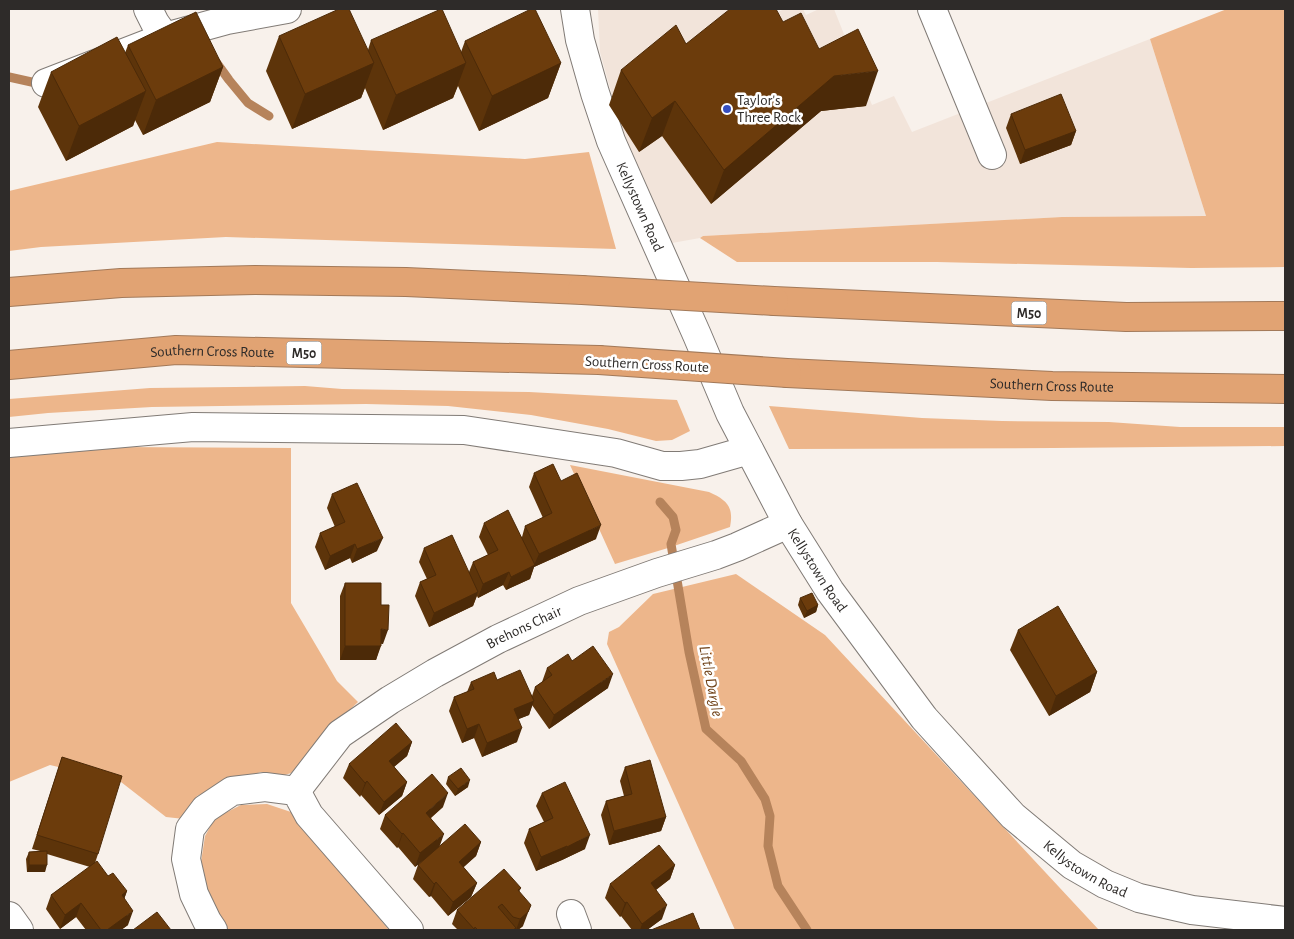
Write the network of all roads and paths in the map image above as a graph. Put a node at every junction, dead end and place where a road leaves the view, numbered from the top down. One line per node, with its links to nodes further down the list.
1 (148, 9): 5 (street)
2 (287, 9): 5 (street)
3 (575, 9): 13 (street, Kellystown Road)
4 (932, 9): 7 (street)
5 (164, 37): 6 (street)
6 (46, 83)
7 (992, 155)
8 (9, 292): 9 (highway, M50, bridge)
9 (1285, 316)
10 (9, 365): 11 (highway, Southern Cross Route / M50, bridge)
11 (1285, 389)
12 (9, 443): 13 (street)
13 (749, 450): 14 (street, Kellystown Road)
14 (788, 524): 15 (street, Brehons Chair); 17 (street, Kellystown Road)
15 (296, 791): 19 (street); 20 (street)
16 (9, 916): 18 (street)
17 (1285, 921)
18 (19, 930)
19 (213, 930)
20 (409, 930)

